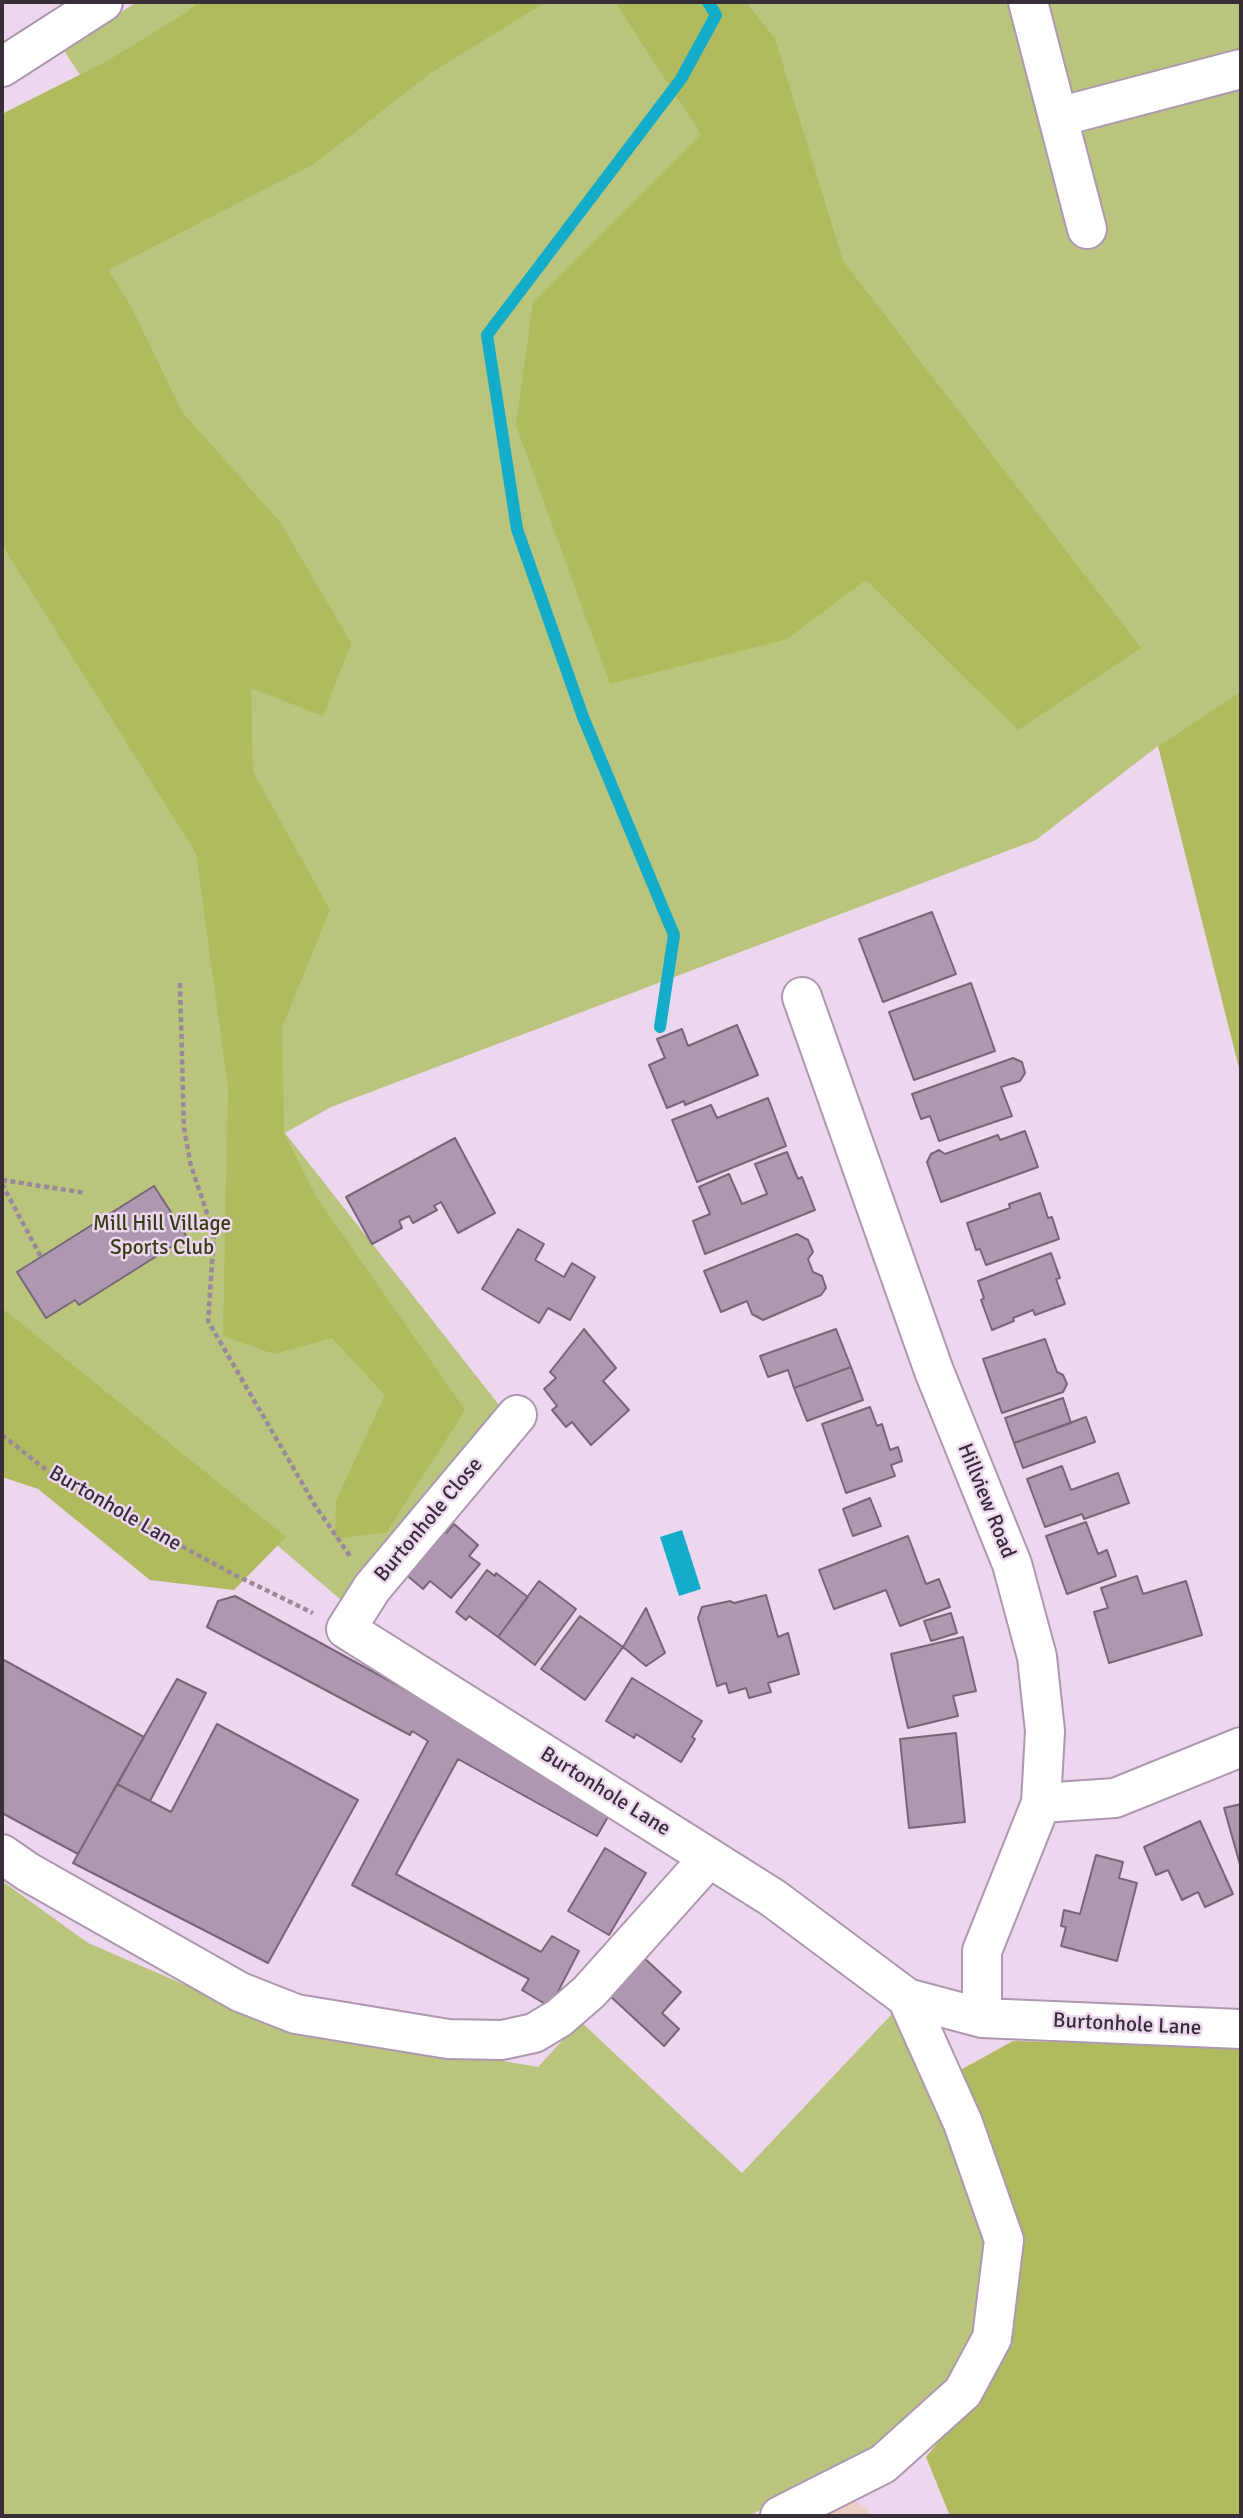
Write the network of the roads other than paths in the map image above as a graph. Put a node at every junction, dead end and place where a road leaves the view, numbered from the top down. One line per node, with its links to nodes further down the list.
1 (103, 2): 3 (street)
2 (1028, 2): 5 (street)
3 (2, 66)
4 (1241, 69): 5 (street)
5 (1058, 117): 6 (street)
6 (1087, 229)
7 (802, 997): 11 (street, Hillview Road)
8 (517, 1415): 9 (street, Burtonhole Close)
9 (346, 1629): 13 (street, Burtonhole Lane)
10 (1241, 1747): 11 (street)
11 (1041, 1803): 15 (street, Hillview Road)
12 (2, 1854): 13 (street)
13 (709, 1857): 14 (street, Burtonhole Lane)
14 (907, 1998): 15 (street, Burtonhole Lane); 17 (street)
15 (982, 2018): 16 (street, Burtonhole Lane)
16 (1241, 2029)
17 (780, 2516)

